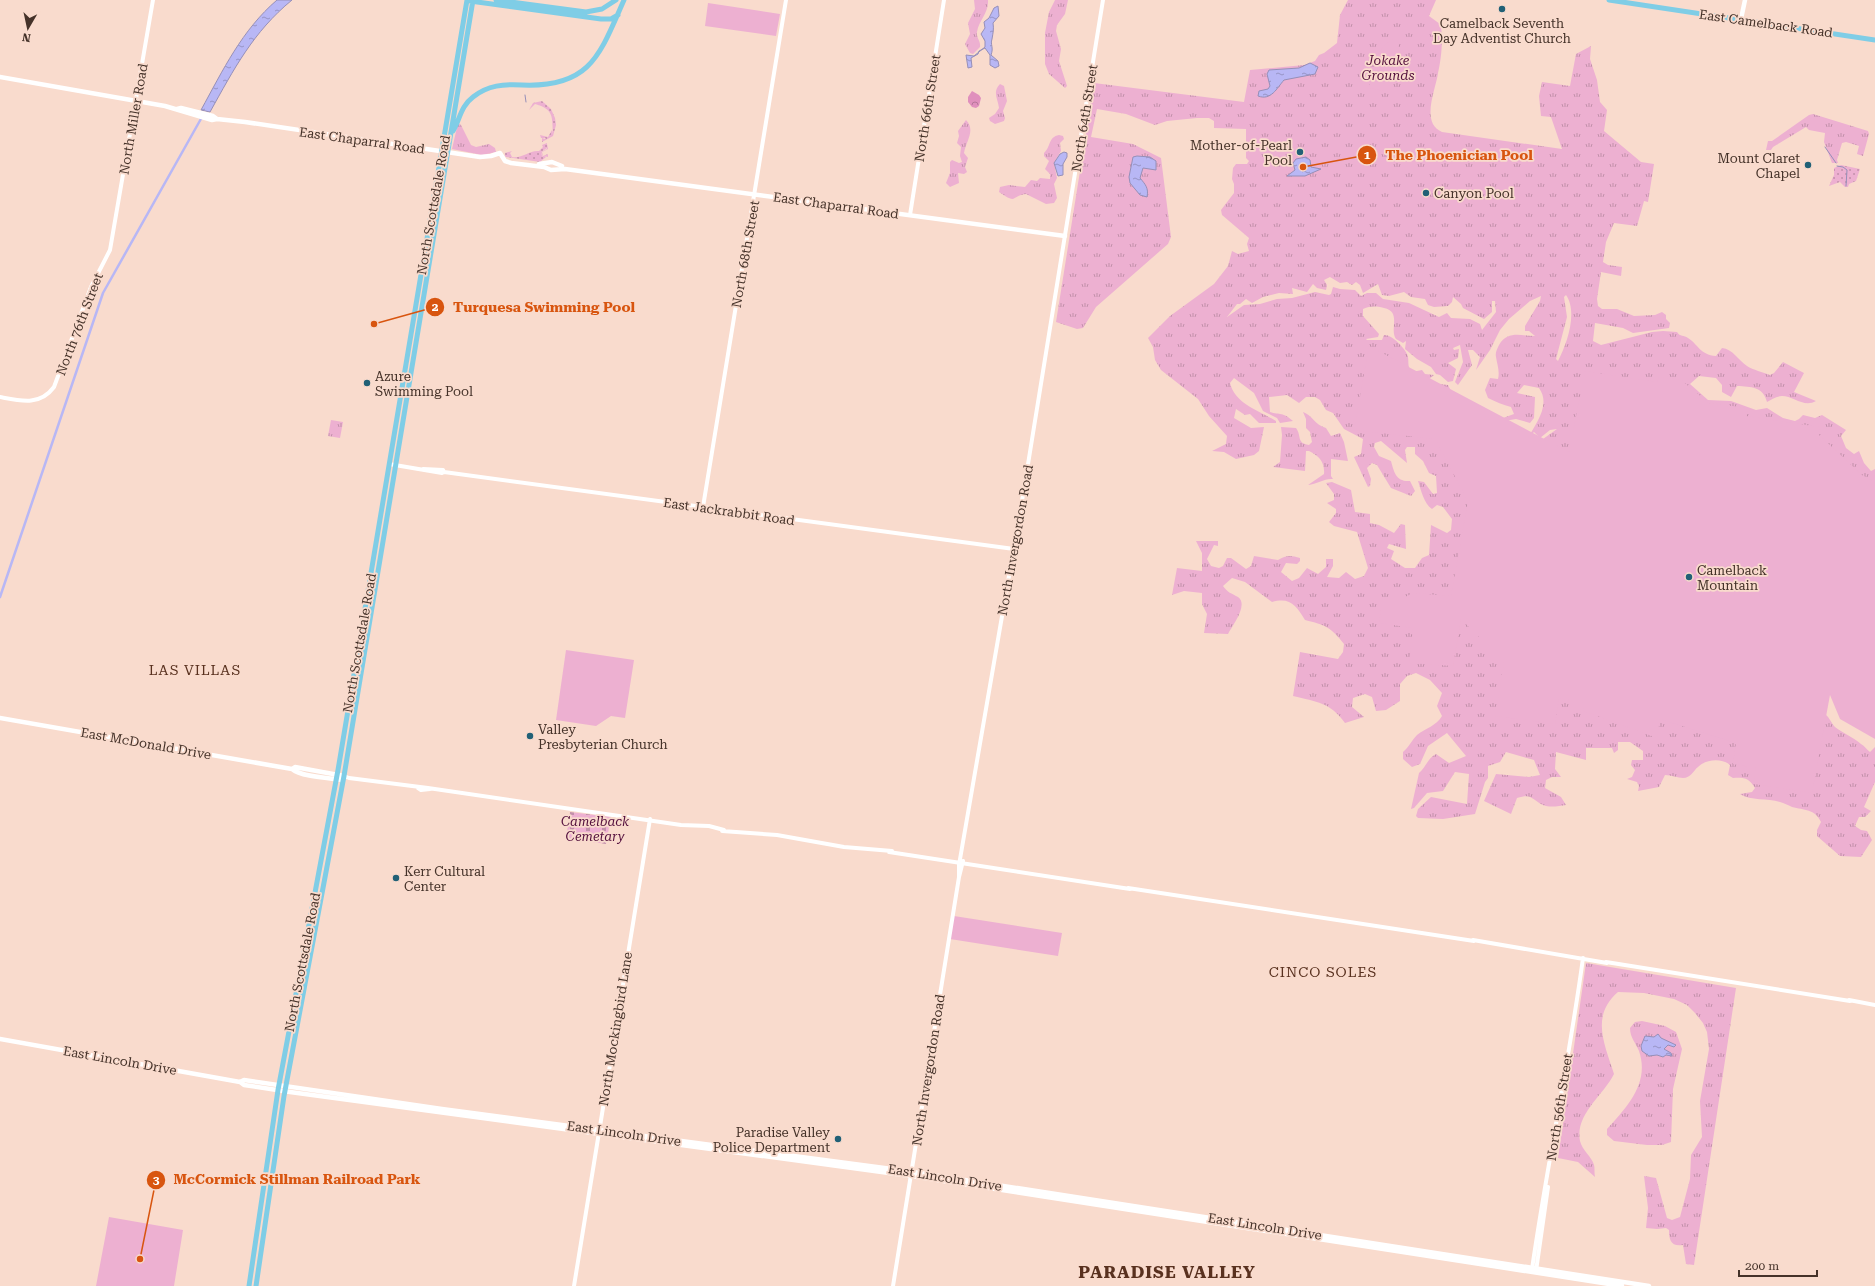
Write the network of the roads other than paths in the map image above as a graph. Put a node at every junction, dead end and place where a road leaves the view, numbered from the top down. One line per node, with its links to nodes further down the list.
1 (153, 0): 16 (street, North Miller Road)
2 (470, 0): 11 (main road); 17 (main road, North Scottsdale Road); 18 (main road, North Scottsdale Road)
3 (496, 0): 11 (main road)
4 (616, 0): 11 (main road)
5 (624, 0): 12 (main road)
6 (786, 0): 19 (street, North 68th Street)
7 (944, 0): 20 (street, North 66th Street)
8 (1103, 0): 21 (street, North 64th Street)
9 (1609, 0): 13 (main road, East Camelback Road)
10 (1745, 0): 13 (main road)
11 (539, 8): 12 (main road)
12 (618, 15): 17 (main road)
13 (1741, 19): 14 (main road, East Camelback Road)
14 (1875, 40)
15 (0, 77): 16 (main road, East Chaparral Road)
16 (136, 100): 18 (main road, East Chaparral Road); 22 (street, North Miller Road)
17 (451, 133): 18 (main road, North Scottsdale Road)
18 (445, 152): 19 (main road, East Chaparral Road); 23 (main road, North Scottsdale Road); 24 (main road, North Scottsdale Road)
19 (755, 194): 20 (main road, East Chaparral Road); 30 (street, North 68th Street)
20 (910, 215): 21 (main road, East Chaparral Road)
21 (1065, 236): 31 (street, North Invergordon Road)
22 (112, 239): 25 (street, North 76th Street)
23 (403, 382): 24 (main road); 26 (main road, North Scottsdale Road)
24 (410, 384): 27 (main road, North Scottsdale Road)
25 (0, 397)
26 (399, 402): 27 (main road); 28 (main road, North Scottsdale Road)
27 (407, 403): 29 (main road, North Scottsdale Road)
28 (389, 464): 29 (street, East Jackrabbit Road); 33 (main road, North Scottsdale Road)
29 (396, 465): 30 (street, East Jackrabbit Road); 34 (main road, North Scottsdale Road)
30 (703, 507): 31 (street, East Jackrabbit Road)
31 (1014, 549): 36 (street, North Invergordon Road)
32 (0, 718): 33 (main road, East McDonald Drive)
33 (336, 777): 34 (main road, East McDonald Drive); 40 (main road, North Scottsdale Road)
34 (345, 778): 35 (street, East McDonald Drive); 41 (main road, North Scottsdale Road)
35 (650, 819): 36 (street, East McDonald Drive); 42 (street, North Mockingbird Lane)
36 (961, 862): 37 (street, East McDonald Drive); 45 (street, North Invergordon Road)
37 (1581, 958): 38 (street, East McDonald Drive); 49 (street, North 56th Street)
38 (1875, 1005)
39 (0, 1039): 40 (main road, East Lincoln Drive)
40 (278, 1088): 41 (main road, East Lincoln Drive); 43 (main road, North Scottsdale Road)
41 (285, 1089): 42 (main road, East Lincoln Drive); 44 (main road, North Scottsdale Road)
42 (599, 1132): 45 (main road, East Lincoln Drive); 54 (street, North Mockingbird Lane)
43 (269, 1152): 44 (main road); 47 (main road, North Scottsdale Road)
44 (275, 1153): 46 (main road, North Scottsdale Road)
45 (911, 1174): 49 (main road, East Lincoln Drive); 55 (street, North Invergordon Road)
46 (271, 1180): 47 (main road); 48 (main road, North Scottsdale Road)
47 (262, 1196): 48 (main road); 51 (main road, North Scottsdale Road)
48 (264, 1225): 50 (main road, North Scottsdale Road)
49 (1534, 1270): 56 (main road, East Lincoln Drive); 57 (main road, East Lincoln Drive)
50 (258, 1273): 52 (main road); 53 (main road, North Scottsdale Road)
51 (249, 1286)
52 (252, 1286)
53 (256, 1286)
54 (574, 1286)
55 (893, 1286)
56 (1622, 1286)
57 (1649, 1286)

